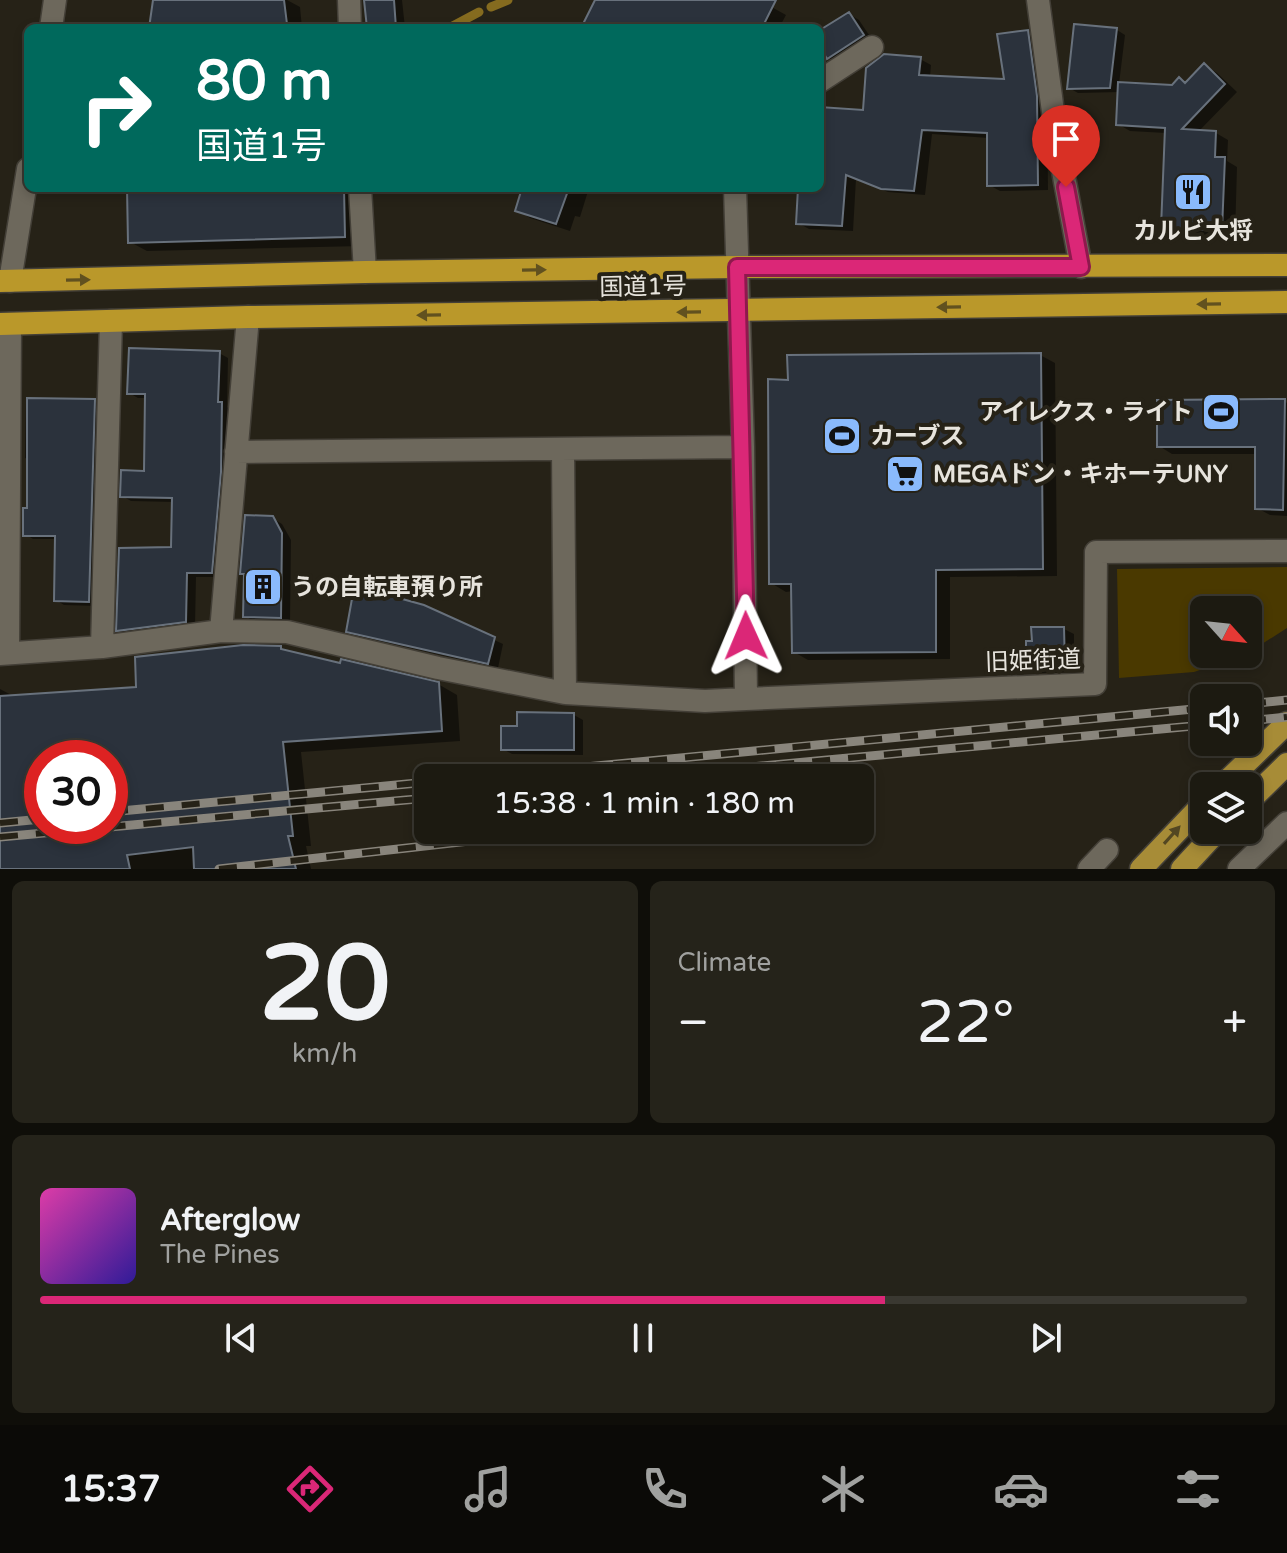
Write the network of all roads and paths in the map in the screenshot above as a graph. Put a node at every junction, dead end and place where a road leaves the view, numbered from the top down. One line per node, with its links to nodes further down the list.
1 (55, 0): 4 (street)
2 (349, 0): 5 (street)
3 (1038, 0): 13 (street)
4 (52, 24)
5 (350, 24)
6 (872, 47): 7 (street)
7 (824, 78)
8 (24, 188): 15 (street)
9 (360, 192): 14 (street)
10 (735, 192): 12 (street)
11 (1287, 265): 13 (highway, 国道1号)
12 (737, 267): 13 (highway, 国道1号); 14 (highway, 国道1号, one-way to 12); 17 (street)
13 (1081, 267)
14 (365, 272): 15 (highway, 国道1号, one-way to 14)
15 (5, 281)
16 (1287, 302): 17 (highway, 国道1号, one-way to 17)
17 (739, 312): 18 (highway, 国道1号, one-way to 18); 21 (street)
18 (248, 317): 19 (highway, 国道1号); 23 (street)
19 (111, 321): 20 (highway, 国道1号); 26 (street)
20 (5, 324): 27 (street)
21 (743, 447): 22 (street); 29 (street)
22 (563, 449): 23 (street); 28 (street)
23 (236, 452): 25 (street)
24 (1287, 551): 29 (street, 旧姫街道)
25 (221, 631): 26 (street); 28 (street)
26 (102, 647): 27 (street)
27 (4, 653)
28 (565, 693): 29 (street)
29 (746, 699)
30 (1287, 723): 32 (main road)
31 (1287, 764): 33 (main road)
32 (1236, 772)
33 (1262, 788)
34 (1190, 818): 39 (main road, one-way to 34)
35 (1287, 823): 41 (street)
36 (1205, 844): 40 (main road)
37 (1107, 850): 38 (street)
38 (1089, 869)
39 (1141, 869)
40 (1182, 869)
41 (1239, 869)

